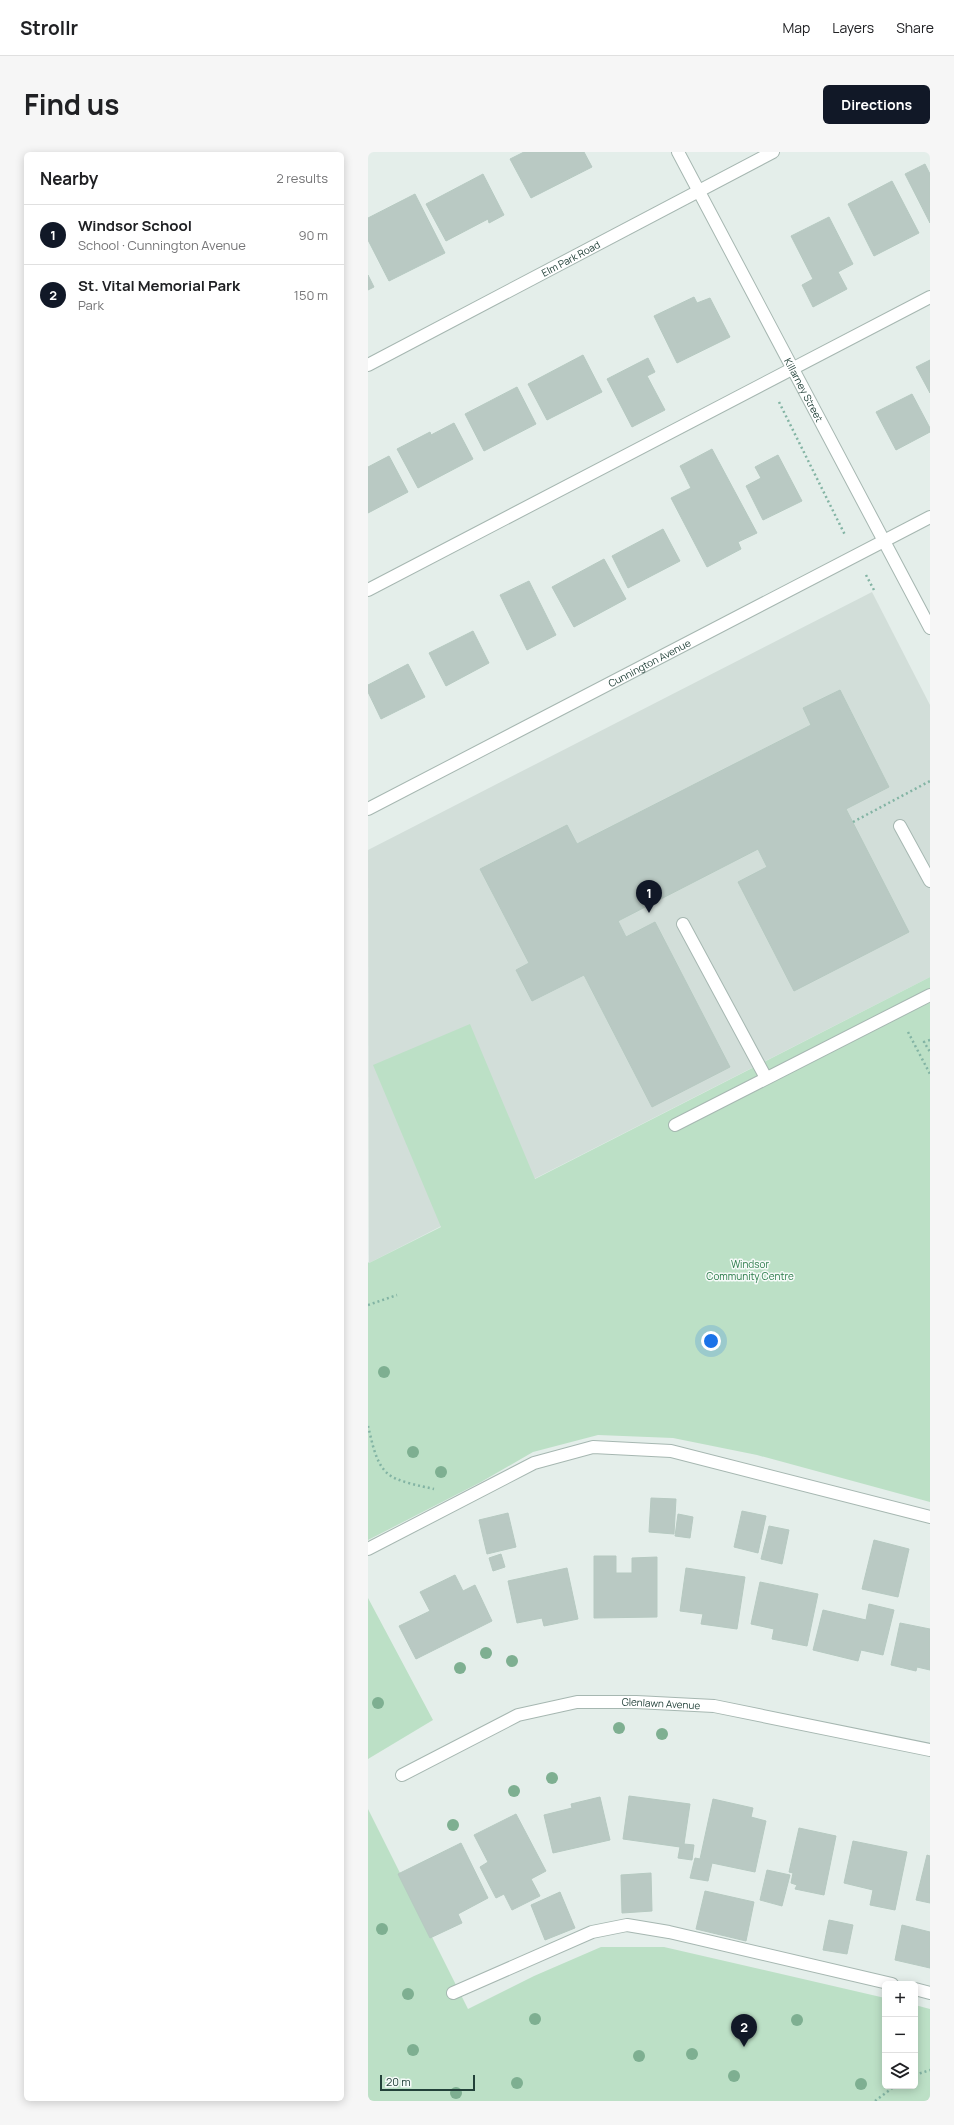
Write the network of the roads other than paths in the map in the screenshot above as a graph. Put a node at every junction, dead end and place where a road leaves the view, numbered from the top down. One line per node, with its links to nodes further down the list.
1 (678, 152): 3 (street, Killarney Street)
2 (773, 152): 3 (street, Elm Park Road)
3 (699, 190): 5 (street, Elm Park Road); 6 (street, Killarney Street)
4 (930, 297): 6 (street)
5 (368, 365)
6 (794, 368): 8 (street, Killarney Street); 9 (street)
7 (930, 517): 8 (street, Cunnington Avenue)
8 (884, 541): 10 (street, Killarney Street); 11 (street, Cunnington Avenue)
9 (368, 590)
10 (930, 628)
11 (368, 808)
12 (900, 826): 13 (street)
13 (930, 881)
14 (683, 924): 16 (street)
15 (930, 995): 16 (street)
16 (766, 1078): 17 (street)
17 (675, 1125)
18 (930, 1517): 19 (street)
19 (368, 1549)
20 (930, 1750): 21 (street, Glenlawn Avenue)
21 (402, 1774)
22 (882, 1982): 24 (street)
23 (918, 1990): 25 (street)
24 (453, 1993)
25 (930, 1993)

